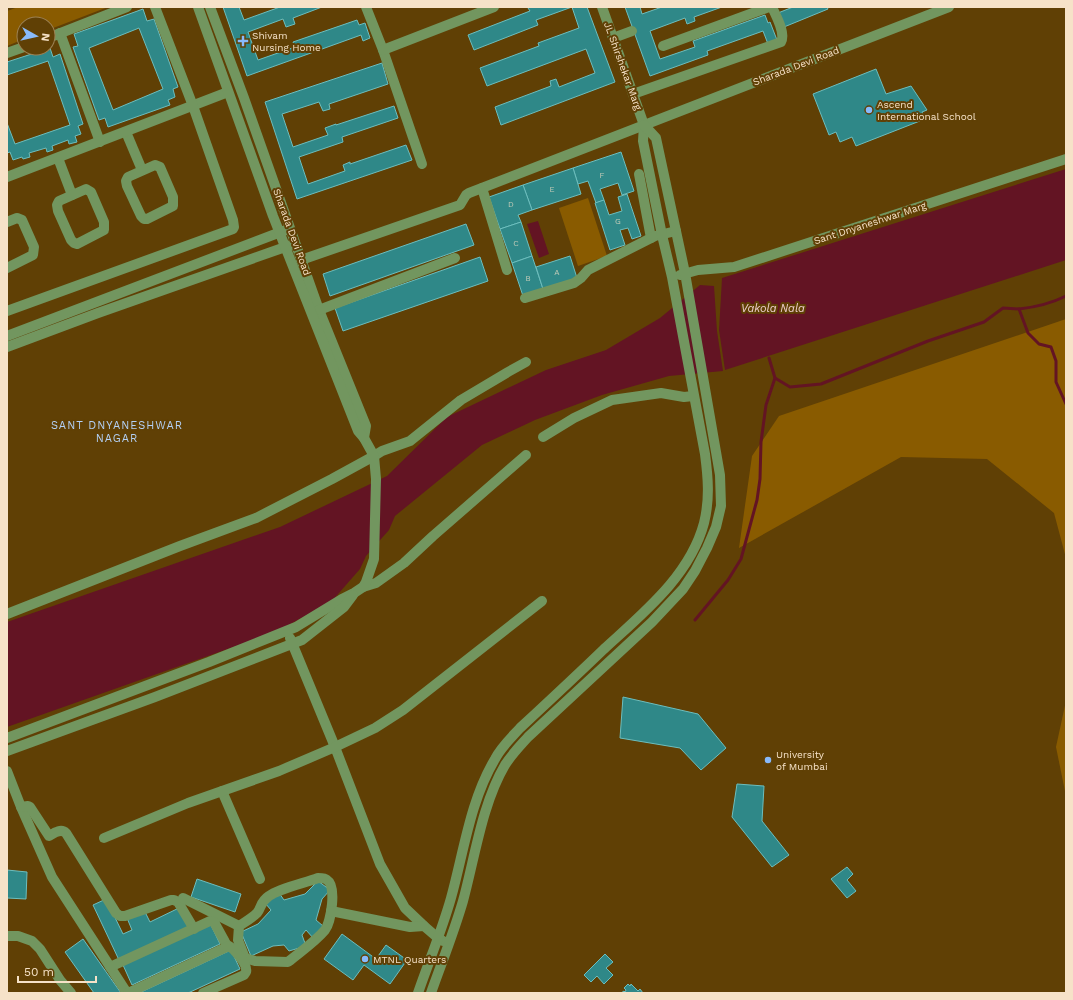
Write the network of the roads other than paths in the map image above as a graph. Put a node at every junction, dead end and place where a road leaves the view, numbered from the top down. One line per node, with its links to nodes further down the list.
1 (127, 7): 11 (street)
2 (155, 7): 20 (street)
3 (198, 7): 16 (street, Sharada Devi Road)
4 (210, 7): 18 (street, Sharada Devi Road)
5 (366, 7): 15 (street)
6 (494, 7): 15 (street)
7 (602, 7): 13 (street, JL Shirshekar Marg)
8 (771, 7): 14 (street); 17 (street)
9 (949, 7): 21 (street, Sharada Devi Road)
10 (632, 31): 13 (street)
11 (60, 33): 12 (street); 23 (street)
12 (56, 35)
13 (613, 38): 17 (street, JL Shirshekar Marg)
14 (663, 46)
15 (383, 50): 26 (street)
16 (228, 92): 19 (street, Sharada Devi Road); 20 (street)
17 (633, 94): 21 (street, JL Shirshekar Marg)
18 (246, 102): 19 (street); 35 (street, Sharada Devi Road)
19 (233, 105): 37 (street, Sharada Devi Road)
20 (193, 106): 22 (street); 51 (street)
21 (644, 125): 28 (street); 30 (street, Sharada Devi Road); 36 (street)
22 (126, 132): 23 (street); 27 (street)
23 (100, 142): 24 (street)
24 (58, 158): 29 (street); 31 (street)
25 (1066, 159): 47 (street, Sant Dnyaneshwar Marg)
26 (422, 164)
27 (142, 170): 27 (street)
28 (650, 171): 32 (street); 33 (street)
29 (7, 177)
30 (482, 188): 44 (street, Sharada Devi Road); 46 (street)
31 (72, 195): 31 (street)
32 (655, 200): 33 (street); 38 (street)
33 (645, 204): 39 (street)
34 (7, 222): 45 (street)
35 (290, 228): 37 (street); 41 (street, Sharada Devi Road)
36 (676, 231): 38 (street); 47 (street)
37 (280, 232): 40 (street); 41 (street, Sharada Devi Road)
38 (662, 235): 39 (street); 48 (street)
39 (651, 238): 49 (street)
40 (246, 245): 43 (street); 53 (street)
41 (290, 245): 43 (street); 44 (street, Sharada Devi Road); 52 (street)
42 (455, 258): 50 (street)
43 (252, 259): 54 (street)
44 (301, 260): 50 (street, Sharada Devi Road)
45 (7, 268)
46 (507, 270)
47 (685, 273): 48 (street, Sant Dnyaneshwar Marg); 66 (street)
48 (672, 278): 56 (street)
49 (525, 298)
50 (319, 310): 52 (street, Sharada Devi Road)
51 (7, 311)
52 (323, 330): 59 (street, Sharada Devi Road)
53 (7, 336)
54 (7, 346)
55 (526, 362): 59 (street)
56 (693, 394): 57 (street); 63 (street)
57 (543, 437)
58 (526, 455): 60 (street)
59 (374, 456): 60 (street); 64 (street)
60 (364, 587): 61 (street)
61 (354, 593): 65 (street); 68 (street)
62 (542, 601): 77 (street)
63 (643, 613): 66 (street); 88 (street)
64 (7, 614)
65 (309, 619): 67 (street); 68 (street)
66 (652, 622): 89 (street)
67 (287, 630): 69 (street); 70 (street)
68 (314, 630): 69 (street)
69 (293, 643): 71 (street); 77 (street)
70 (229, 654): 71 (street); 72 (street)
71 (235, 665): 73 (street)
72 (114, 698): 73 (street); 74 (street)
73 (118, 710): 75 (street)
74 (78, 711): 75 (street); 76 (street)
75 (83, 723): 78 (street)
76 (7, 738)
77 (335, 747): 80 (street); 91 (street)
78 (7, 751)
79 (7, 771): 81 (street)
80 (222, 791): 83 (street); 85 (street)
81 (21, 807): 82 (street); 84 (street)
82 (48, 836): 84 (street); 92 (street)
83 (104, 838)
84 (37, 842): 97 (street)
85 (260, 879)
86 (183, 898): 90 (street)
87 (331, 911): 90 (street); 90 (street); 91 (street)
88 (447, 911): 89 (street); 94 (street)
89 (458, 915): 95 (street)
90 (239, 926)
91 (424, 926): 94 (street)
92 (194, 929): 96 (street); 97 (street)
93 (7, 936): 98 (street)
94 (438, 938): 95 (street); 101 (street)
95 (449, 944): 102 (street)
96 (228, 947): 99 (street); 100 (street)
97 (110, 967): 99 (street)
98 (71, 993)
99 (127, 993)
100 (203, 993)
101 (419, 993)
102 (431, 993)

